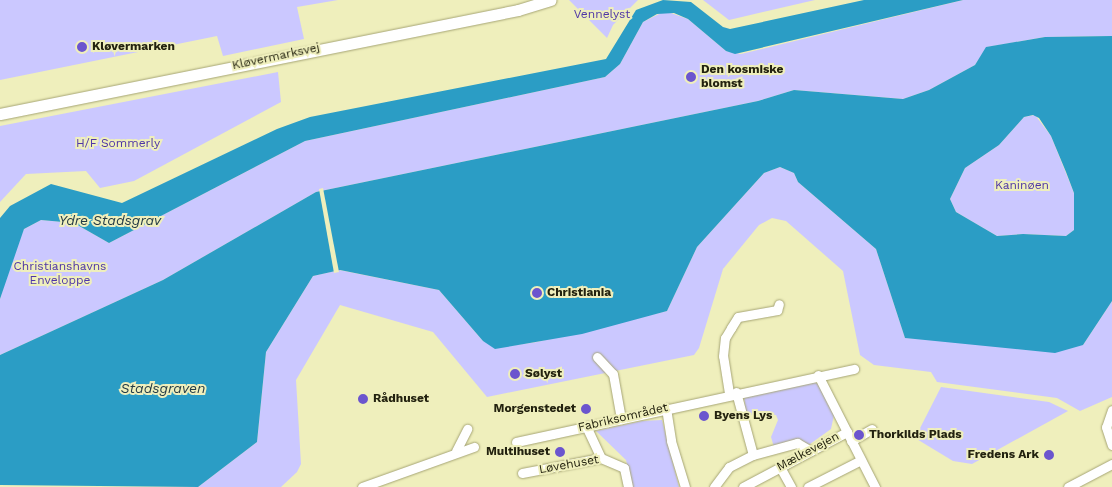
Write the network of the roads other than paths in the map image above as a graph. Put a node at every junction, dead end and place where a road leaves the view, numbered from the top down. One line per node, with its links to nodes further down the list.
1 (551, 0): 2 (street, Kløvermarksvej)
2 (0, 114)
3 (779, 304): 7 (street)
4 (597, 357): 10 (street)
5 (854, 369): 6 (street, Fabriksområdet)
6 (818, 375): 7 (street, Fabriksområdet); 14 (street, Mælkevejen)
7 (733, 392): 8 (street, Fabriksområdet); 21 (street)
8 (666, 408): 10 (street, Fabriksområdet); 29 (street)
9 (1112, 410): 17 (street)
10 (621, 418): 11 (street, Fabriksområdet)
11 (586, 426): 16 (street, Fabriksområdet); 22 (street)
12 (467, 429): 19 (street)
13 (872, 430): 15 (street)
14 (847, 432): 15 (street, Mælkevejen); 20 (street, Mælkevejen)
15 (852, 441): 23 (street, Mælkevejen)
16 (516, 442)
17 (1111, 443)
18 (474, 447): 19 (street)
19 (456, 451): 27 (street)
20 (811, 451): 21 (street); 25 (street, Mælkevejen)
21 (753, 455): 30 (street)
22 (601, 458): 26 (street, Løvehuset); 28 (street, Løvehuset)
23 (860, 460): 33 (street); 34 (street, Mælkevejen)
24 (1112, 464): 35 (street)
25 (780, 468): 31 (street, Mælkevejen); 32 (street)
26 (522, 473)
27 (362, 487)
28 (628, 487)
29 (684, 487)
30 (714, 487)
31 (743, 487)
32 (791, 487)
33 (808, 487)
34 (875, 487)
35 (1068, 487)

